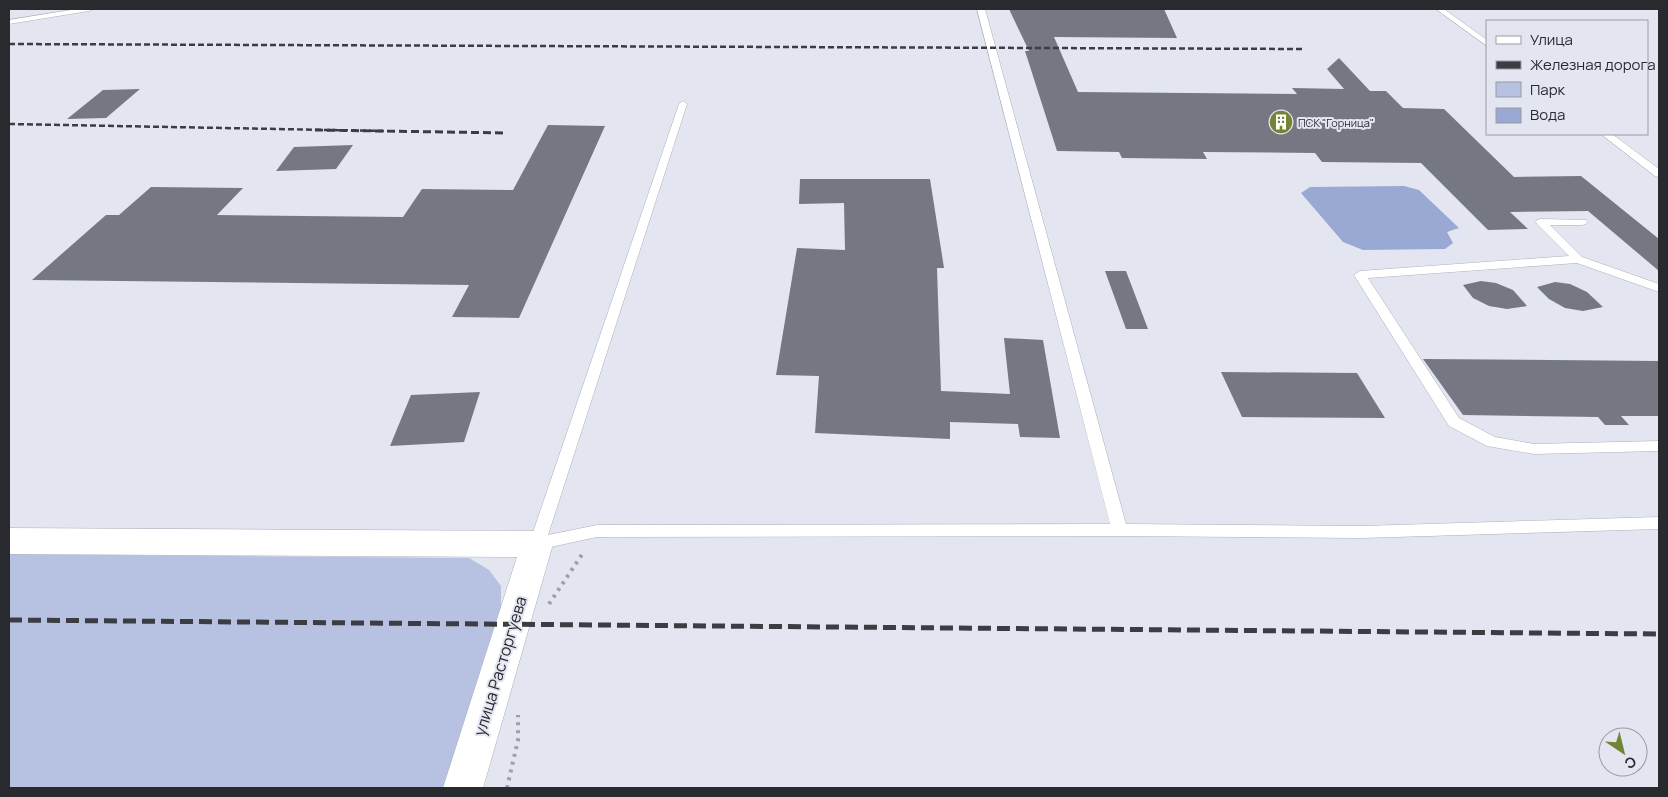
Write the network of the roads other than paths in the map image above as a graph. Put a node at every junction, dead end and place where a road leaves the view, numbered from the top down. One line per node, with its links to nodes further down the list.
1 (89, 9): 4 (lane)
2 (981, 9): 14 (lane)
3 (1440, 9): 5 (lane)
4 (9, 22)
5 (1486, 43)
6 (683, 104): 16 (lane)
7 (1607, 135): 8 (lane)
8 (1659, 174)
9 (1582, 222): 10 (lane)
10 (1578, 259): 11 (lane); 12 (lane)
11 (1659, 288)
12 (1659, 446)
13 (1659, 523): 14 (lane)
14 (1120, 530): 16 (lane)
15 (9, 541): 16 (street)
16 (537, 544): 17 (street, улица Расторгуева)
17 (463, 788)

